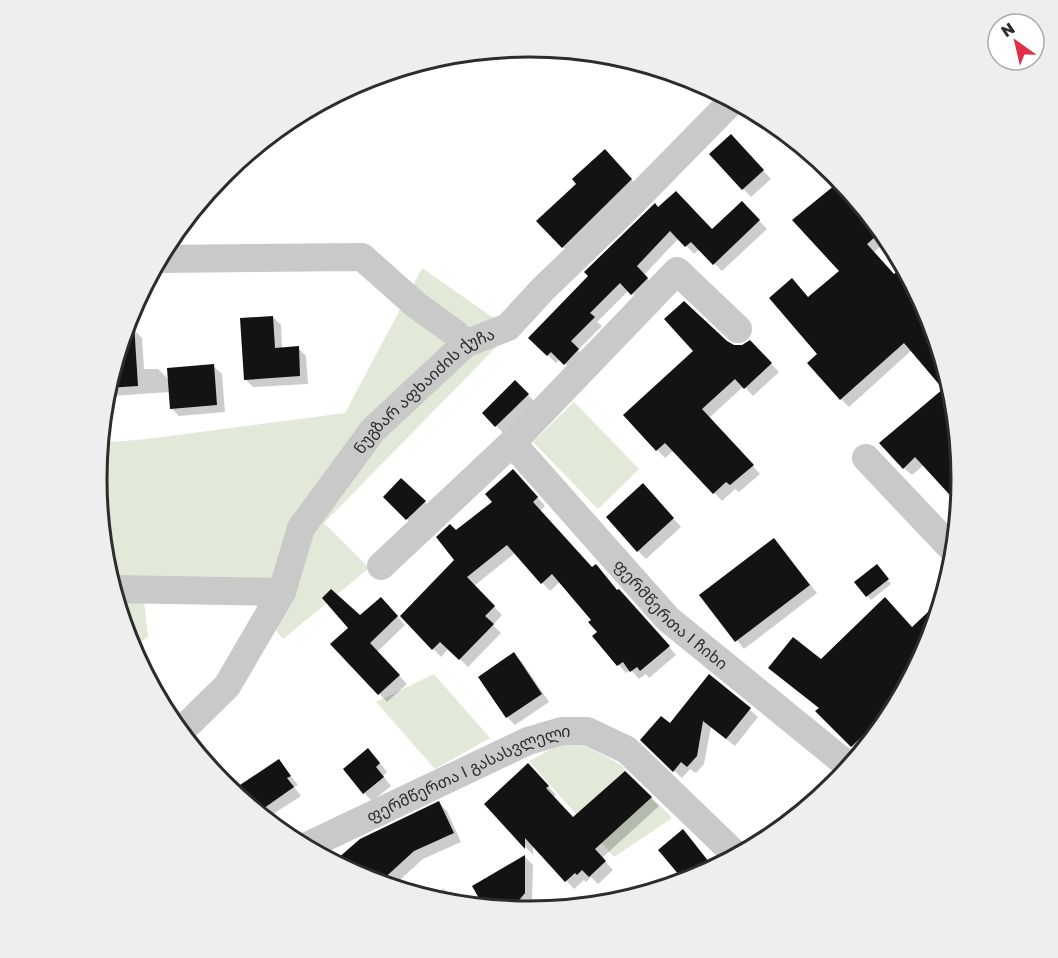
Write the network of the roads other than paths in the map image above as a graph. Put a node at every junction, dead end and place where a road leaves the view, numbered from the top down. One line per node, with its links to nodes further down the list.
1 (726, 107): 4 (street, ნუგზარ აფხაიძის ქუჩა)
2 (170, 259): 4 (street)
3 (738, 329): 5 (street)
4 (465, 344): 10 (street, ნუგზარ აფხაიძის ქუჩა)
5 (512, 443): 8 (street); 12 (street, ფერმწერთა I ჩიხი)
6 (866, 458): 7 (street)
7 (946, 542)
8 (381, 566)
9 (121, 589): 10 (street)
10 (282, 592): 11 (street, ნუგზარ აფხაიძის ქუჩა)
11 (187, 725)
12 (842, 761)
13 (315, 842): 14 (street, ფერმწერთა I გასასვლელი)
14 (730, 850)

